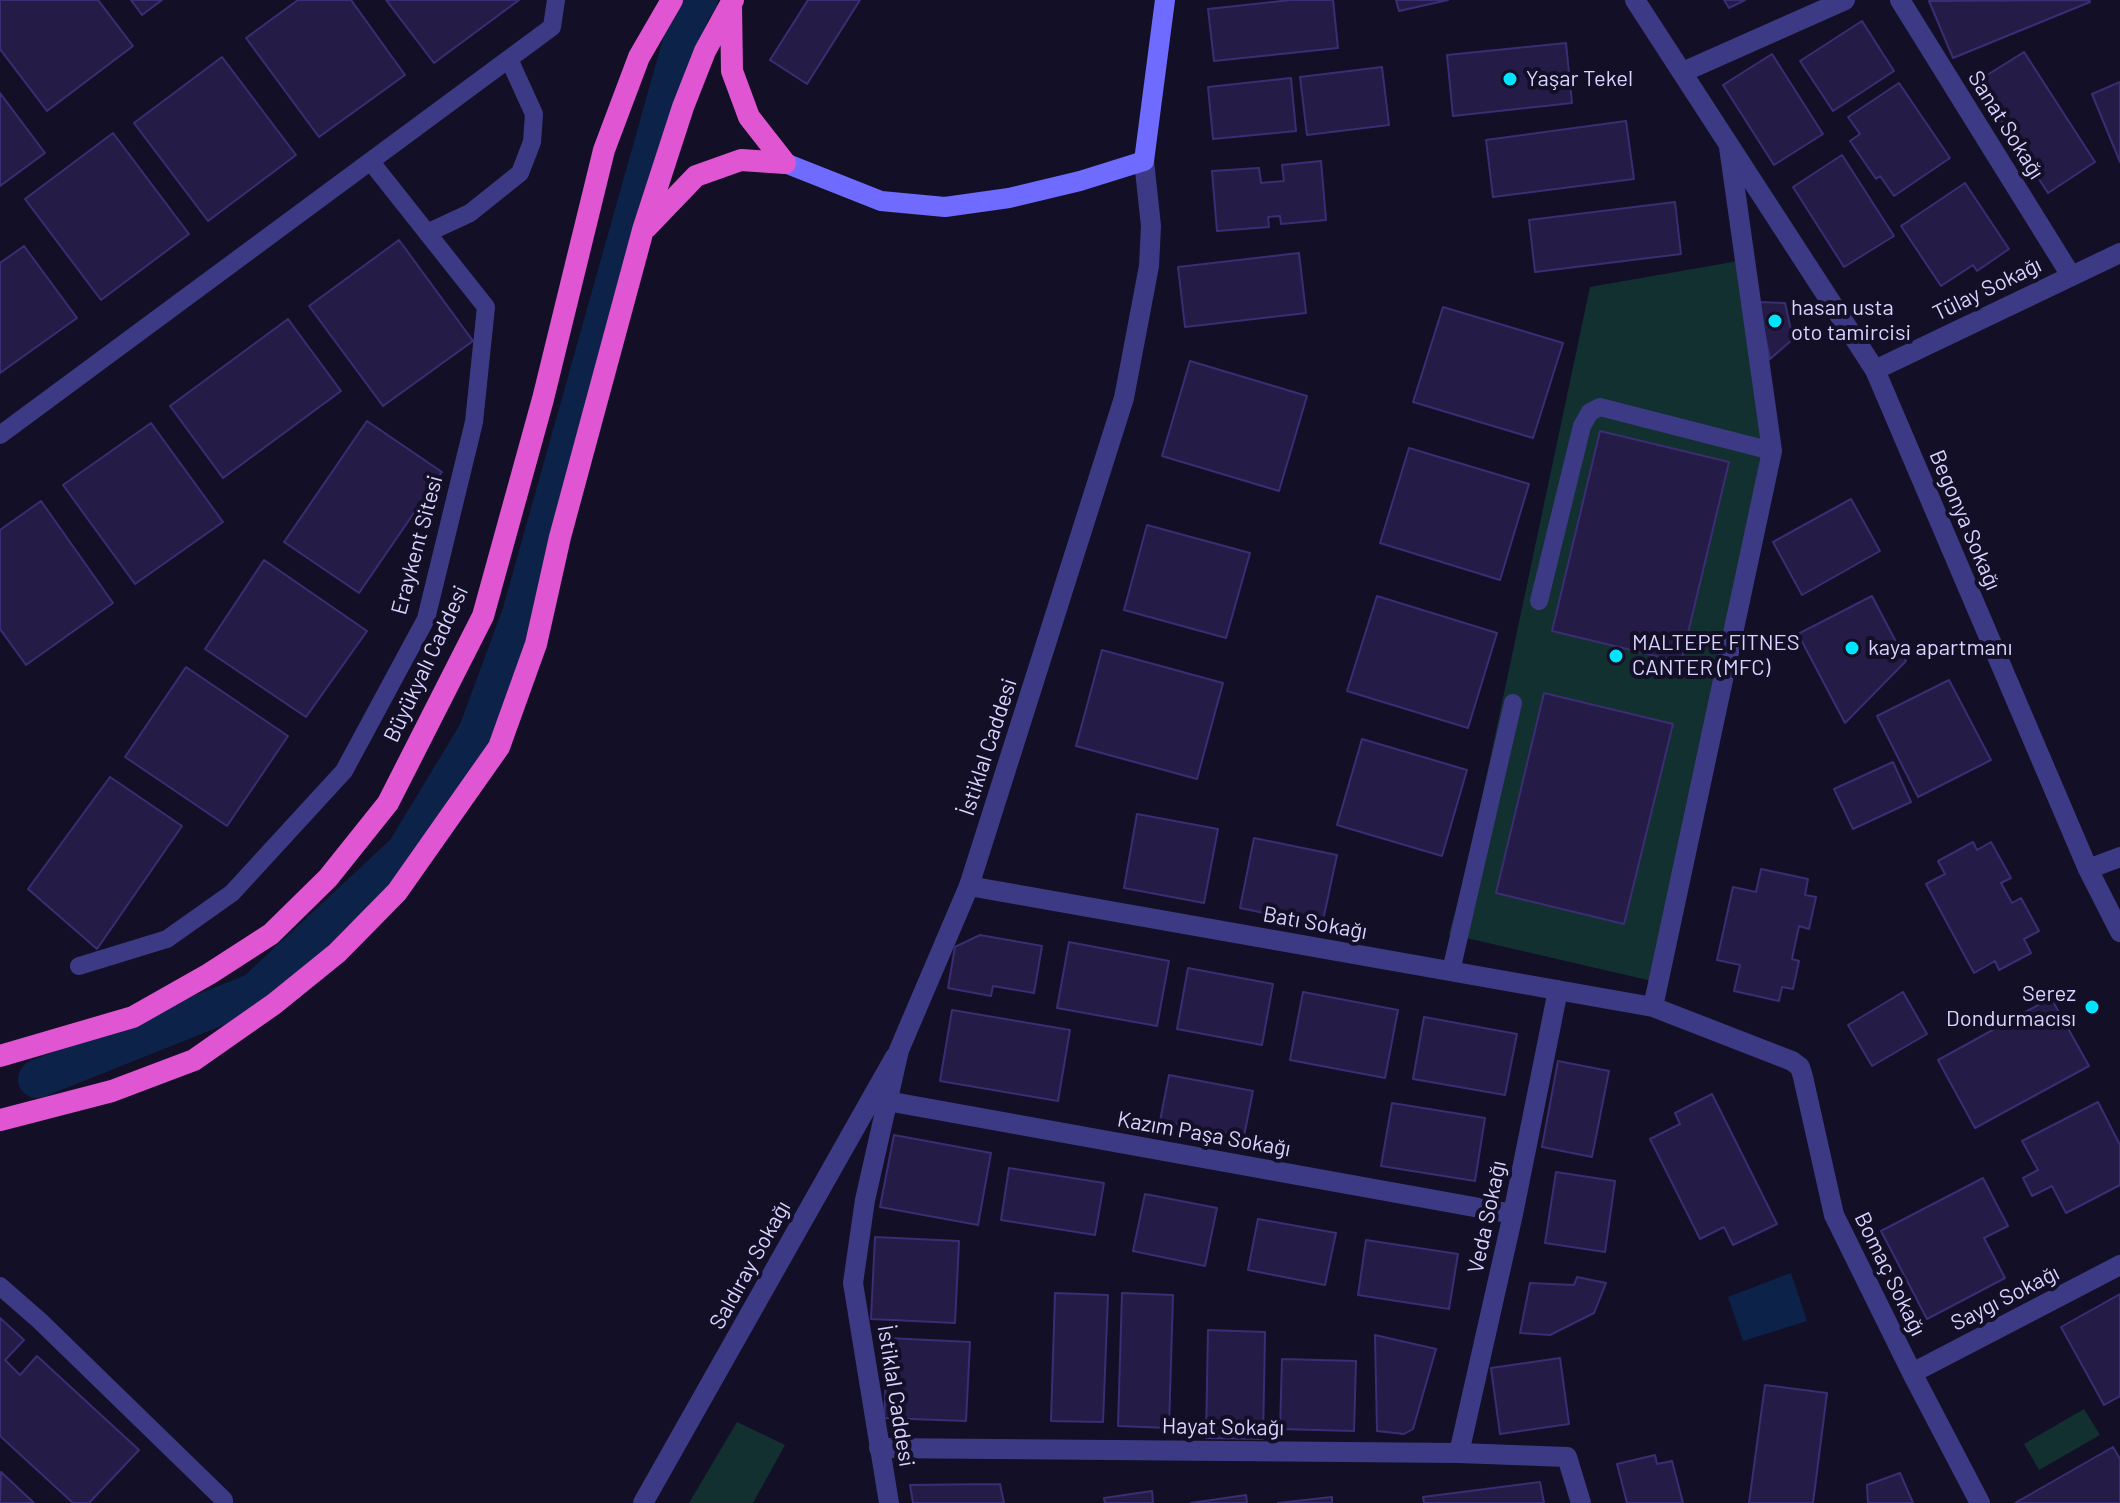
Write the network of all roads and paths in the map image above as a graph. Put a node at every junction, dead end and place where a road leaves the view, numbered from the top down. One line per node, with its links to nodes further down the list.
1 (556, 0): 8 (lane)
2 (672, 0): 32 (highway, Büyükyalı Caddesi)
3 (1165, 0): 11 (main road, İstiklal Caddesi)
4 (1635, 0): 9 (street, Begonya Sokağı)
5 (1845, 0): 9 (street)
6 (1900, 0): 17 (street, Sanat Sokağı)
7 (732, 1): 13 (highway); 14 (highway)
8 (509, 59): 12 (lane); 15 (lane)
9 (1683, 72): 10 (street, Begonya Sokağı)
10 (1729, 147): 18 (street, Begonya Sokağı); 20 (street, Begonya Sokağı)
11 (1144, 161): 13 (main road); 25 (street, İstiklal Caddesi)
12 (371, 162): 15 (lane, Eraykent Sitesi); 19 (lane)
13 (785, 163): 14 (highway)
14 (643, 230): 34 (highway)
15 (427, 233): 27 (lane, Eraykent Sitesi)
16 (2120, 253): 17 (street, Tülay Sokağı)
17 (2070, 274): 18 (street, Tülay Sokağı)
18 (1875, 370): 24 (street, Begonya Sokağı)
19 (0, 435)
20 (1772, 451): 21 (lane); 30 (street, Begonya Sokağı)
21 (1539, 601)
22 (1513, 703): 28 (lane)
23 (2120, 857): 24 (street)
24 (2088, 869): 26 (street, Begonya Sokağı)
25 (969, 886): 28 (street, Batı Sokağı); 31 (street, İstiklal Caddesi)
26 (2120, 932)
27 (79, 966)
28 (1451, 971): 29 (street, Batı Sokağı)
29 (1558, 990): 30 (street, Batı Sokağı); 35 (street, Veda Sokağı)
30 (1653, 1007): 38 (street, Bomaç Sokağı)
31 (899, 1050): 33 (street, İstiklal Caddesi); 42 (street, Saldıray Sokağı)
32 (0, 1056)
33 (887, 1101): 35 (street, Kazım Paşa Sokağı); 39 (street, İstiklal Caddesi)
34 (0, 1120)
35 (1513, 1214): 40 (street, Veda Sokağı)
36 (2120, 1265): 38 (street, Saygı Sokağı)
37 (0, 1286): 41 (lane)
38 (1912, 1373): 45 (street, Bomaç Sokağı)
39 (879, 1448): 40 (street, Hayat Sokağı); 43 (street, İstiklal Caddesi)
40 (1459, 1453): 44 (street, Hayat Sokağı)
41 (224, 1503)
42 (643, 1503)
43 (889, 1503)
44 (1581, 1503)
45 (1980, 1503)

